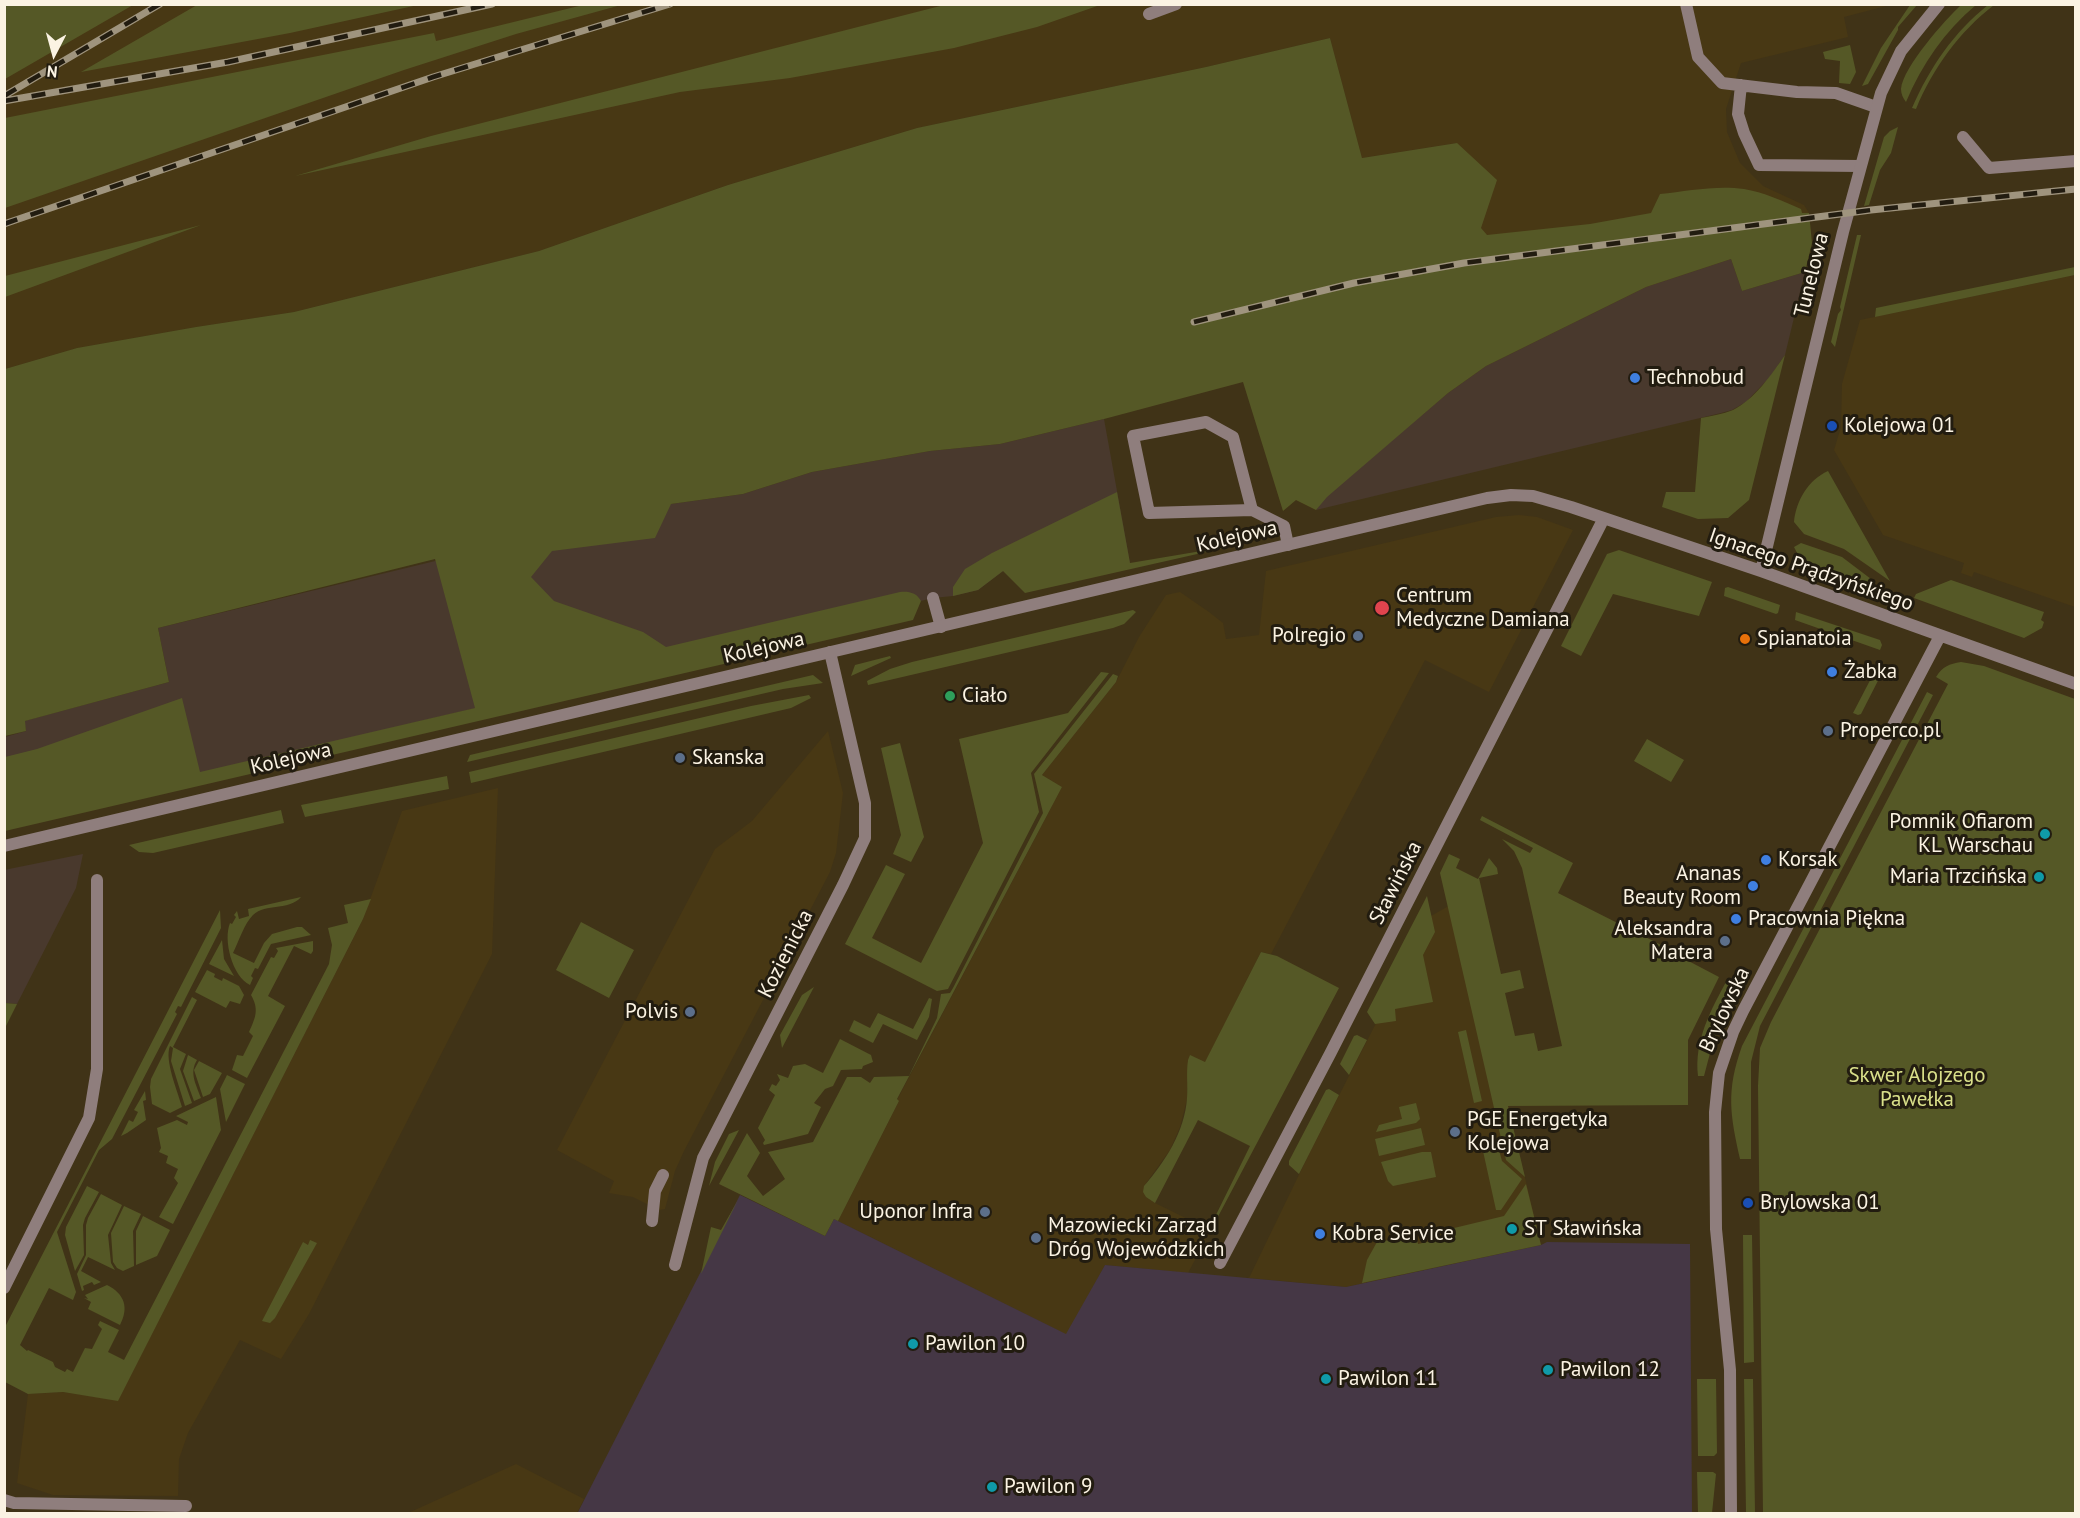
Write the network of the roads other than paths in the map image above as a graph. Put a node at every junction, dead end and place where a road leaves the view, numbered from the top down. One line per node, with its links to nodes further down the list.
1 (1176, 4): 4 (street)
2 (1686, 4): 5 (street)
3 (1939, 4): 6 (street, Tunelowa)
4 (1149, 14)
5 (1741, 86): 6 (street); 9 (street)
6 (1876, 107): 9 (street, Tunelowa)
7 (1963, 137): 8 (street)
8 (2076, 161)
9 (1860, 166): 14 (street, Tunelowa)
10 (1533, 496): 12 (street, Ignacego Prądzyńskiego); 13 (street, Kolejowa)
11 (1252, 510): 11 (street); 13 (street)
12 (1604, 518): 14 (street, Ignacego Prądzyńskiego); 24 (street, Sławińska)
13 (1288, 545): 16 (street, Kolejowa)
14 (1761, 571): 17 (street, Ignacego Prądzyńskiego)
15 (933, 598): 16 (street)
16 (941, 627): 18 (street, Kolejowa)
17 (1940, 636): 19 (street, Ignacego Prądzyńskiego); 29 (street, Brylowska)
18 (830, 652): 20 (street, Kolejowa); 25 (street, Kozienicka)
19 (2076, 684)
20 (4, 846)
21 (97, 880): 26 (street)
22 (663, 1175): 23 (street)
23 (652, 1221)
24 (1220, 1263)
25 (675, 1265)
26 (4, 1288)
27 (4, 1500): 28 (street)
28 (186, 1506)
29 (1731, 1514)

